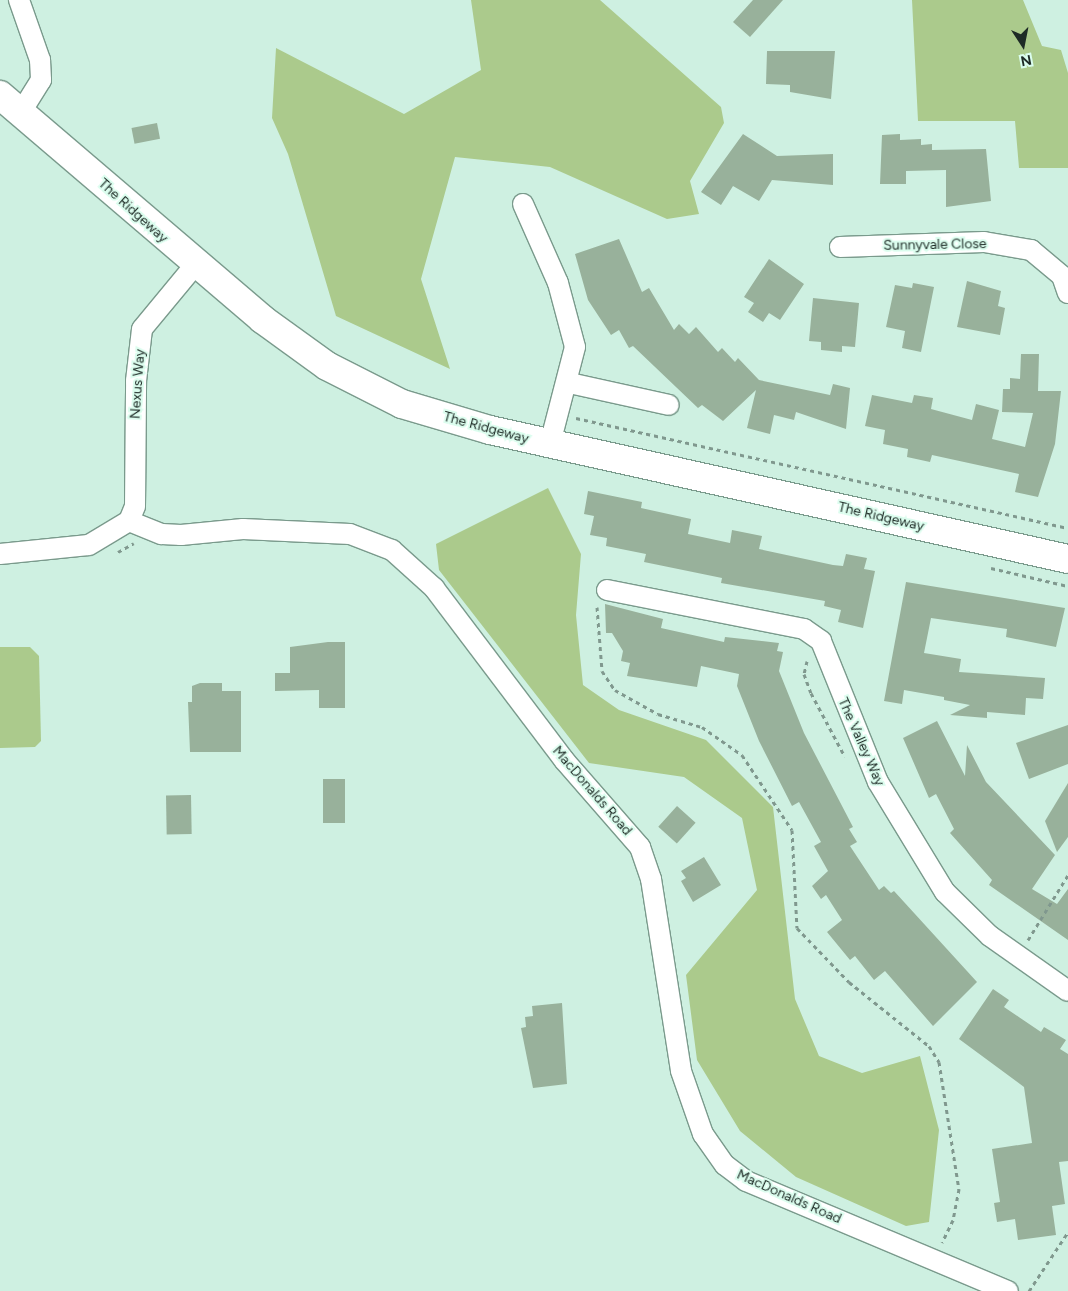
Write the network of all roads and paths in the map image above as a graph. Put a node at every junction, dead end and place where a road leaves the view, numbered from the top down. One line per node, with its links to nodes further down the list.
1 (19, 0): 3 (street)
2 (0, 95): 3 (street, The Ridgeway)
3 (21, 112): 6 (street, The Ridgeway)
4 (523, 204): 8 (street)
5 (840, 248): 7 (street, Sunnyvale Close)
6 (195, 266): 11 (street, The Ridgeway); 12 (street, Nexus Way)
7 (1068, 293)
8 (569, 383): 9 (street); 10 (street)
9 (669, 405)
10 (559, 414): 11 (street); 13 (path)
11 (550, 444): 15 (street, The Ridgeway)
12 (129, 521): 14 (street); 21 (street, MacDonalds Road)
13 (1068, 528)
14 (0, 554)
15 (1068, 559)
16 (607, 590): 18 (street, The Valley Way); 21 (path)
17 (1068, 875): 18 (path)
18 (1017, 957): 19 (street, The Valley Way)
19 (1068, 991)
20 (1068, 1232): 23 (path)
21 (934, 1259): 22 (street, MacDonalds Road)
22 (1008, 1291)
23 (1029, 1291)

